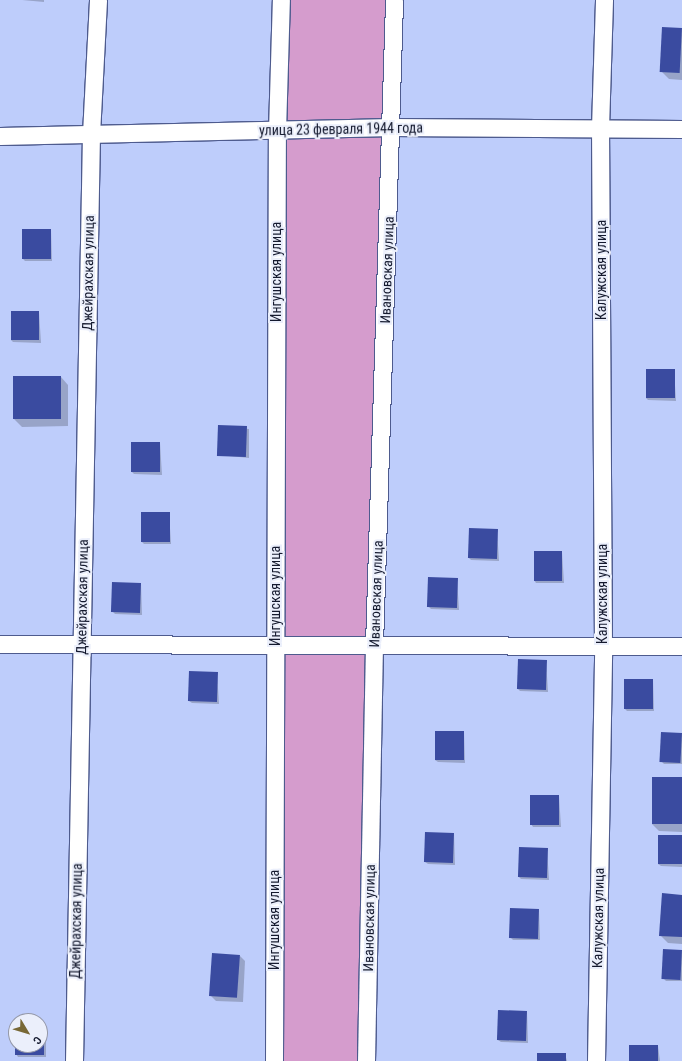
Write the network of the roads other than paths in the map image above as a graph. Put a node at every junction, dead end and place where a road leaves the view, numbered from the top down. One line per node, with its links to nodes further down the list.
1 (98, 0): 9 (street, Джейрахская улица)
2 (281, 0): 8 (street, Ингушская улица)
3 (394, 0): 5 (street, Ивановская улица)
4 (604, 0): 6 (street, Калужская улица)
5 (392, 127): 6 (street, улица 23 февраля 1944 года); 8 (street, улица 23 февраля 1944 года); 14 (street, Ивановская улица)
6 (600, 128): 7 (street, улица 23 февраля 1944 года); 15 (street, Калужская улица)
7 (682, 128)
8 (277, 131): 9 (street, улица 23 февраля 1944 года); 13 (street, Ингушская улица)
9 (91, 134): 10 (street, улица 23 февраля 1944 года); 12 (street, Джейрахская улица)
10 (0, 136)
11 (0, 644): 12 (street)
12 (80, 644): 13 (street); 17 (street, Джейрахская улица)
13 (275, 645): 14 (street); 18 (street, Ингушская улица)
14 (374, 645): 15 (street); 19 (street, Ивановская улица)
15 (603, 646): 16 (street); 20 (street, Калужская улица)
16 (682, 646)
17 (74, 1061)
18 (274, 1061)
19 (366, 1061)
20 (596, 1061)

